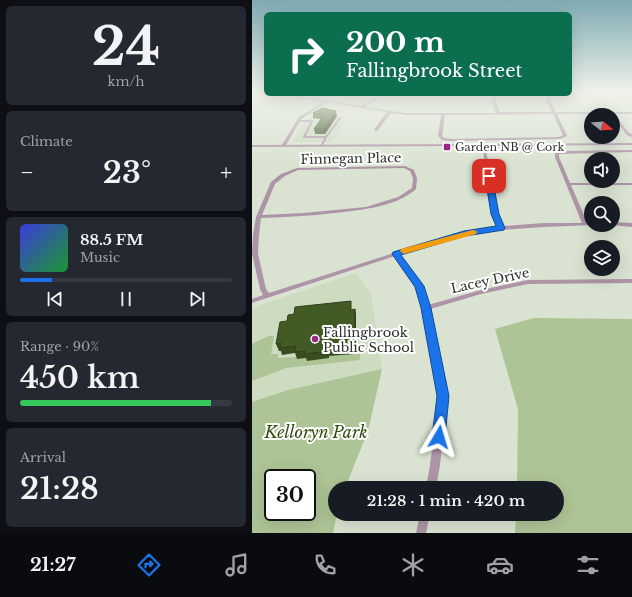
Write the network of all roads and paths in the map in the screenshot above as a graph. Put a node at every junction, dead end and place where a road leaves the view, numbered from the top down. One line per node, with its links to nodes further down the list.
1 (304, 117): 6 (street)
2 (386, 117): 8 (street)
3 (443, 117): 4 (street)
4 (556, 117)
5 (340, 118): 10 (lane)
6 (299, 121): 10 (lane); 12 (street)
7 (620, 124): 9 (street)
8 (376, 130)
9 (632, 136)
10 (326, 137): 13 (lane)
11 (632, 144): 14 (street)
12 (284, 145): 13 (street); 15 (street)
13 (322, 145): 14 (street)
14 (484, 145): 24 (street)
15 (252, 146)
16 (632, 151): 17 (street)
17 (569, 184): 18 (street); 20 (street)
18 (632, 184)
19 (260, 217): 19 (street, Finnegan Place); 27 (street, Finnegan Place)
20 (584, 222)
21 (584, 224): 24 (street)
22 (620, 224): 23 (street)
23 (632, 225)
24 (501, 228): 25 (street)
25 (396, 254): 27 (street); 29 (street)
26 (632, 281): 29 (street, Lacey Drive)
27 (266, 296): 28 (street)
28 (252, 301)
29 (426, 308): 30 (street)
30 (432, 481)
31 (424, 521): 32 (street)
32 (421, 533)

